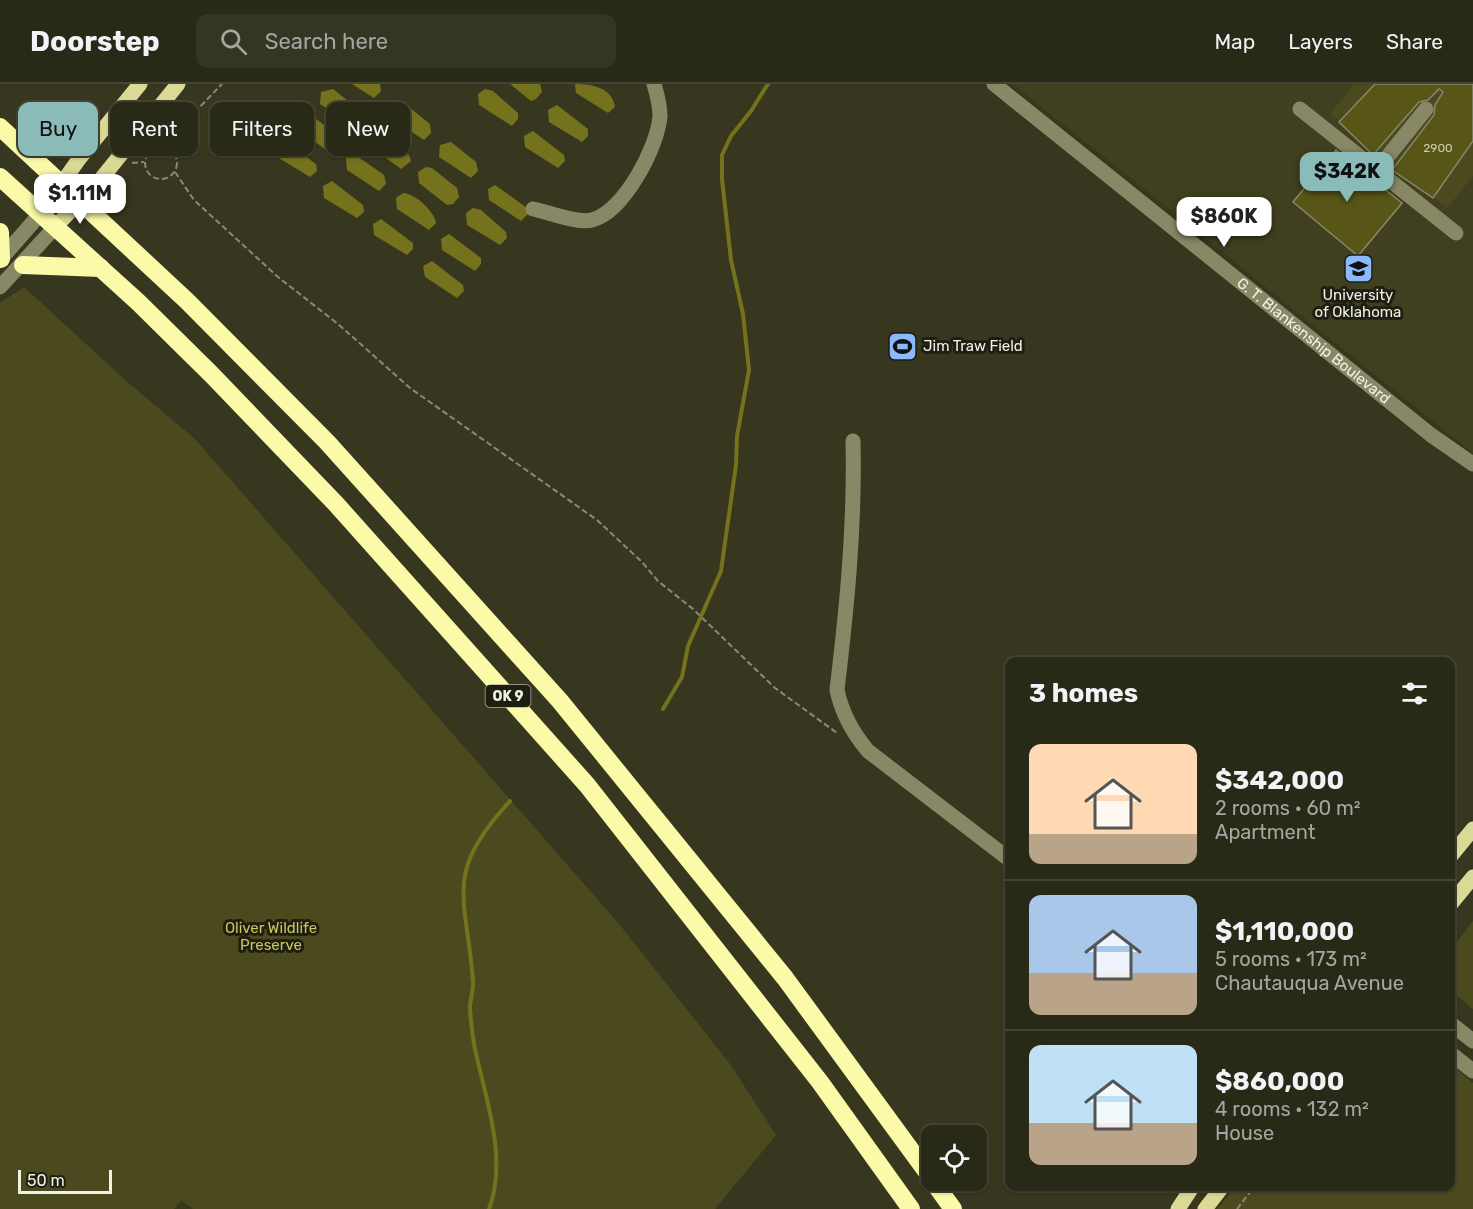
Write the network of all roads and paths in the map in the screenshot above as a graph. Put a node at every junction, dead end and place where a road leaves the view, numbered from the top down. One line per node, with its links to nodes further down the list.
1 (140, 84): 15 (main road)
2 (178, 84): 16 (main road)
3 (222, 84): 6 (path)
4 (654, 84): 17 (street)
5 (994, 84): 26 (street, G. T. Blankenship Boulevard)
6 (198, 109)
7 (1300, 109): 12 (street)
8 (1426, 109): 12 (street)
9 (0, 127): 15 (highway, OK 9)
10 (148, 156): 13 (path)
11 (173, 156): 13 (path)
12 (1376, 171): 21 (street)
13 (175, 172): 30 (path)
14 (0, 177): 18 (highway, OK 9)
15 (61, 184): 16 (highway, OK 9); 18 (main road)
16 (80, 201): 19 (main road); 40 (highway, OK 9)
17 (533, 209)
18 (41, 213): 19 (highway, OK 9); 22 (street)
19 (56, 226): 23 (street); 24 (highway, OK 9)
20 (0, 232): 22 (highway)
21 (1456, 233)
22 (0, 260)
23 (22, 265): 24 (highway); 25 (street)
24 (101, 268): 45 (highway, OK 9)
25 (0, 287)
26 (1436, 438): 28 (street, G. T. Blankenship Boulevard); 29 (street, G. T. Blankenship Boulevard)
27 (853, 441): 33 (street)
28 (1473, 464)
29 (1473, 476)
30 (844, 737)
31 (1473, 829): 32 (main road)
32 (1455, 851)
33 (1005, 856)
34 (1473, 878): 35 (main road)
35 (1455, 899)
36 (1455, 1027): 37 (street)
37 (1473, 1041)
38 (1455, 1057): 39 (street)
39 (1473, 1071)
40 (921, 1165)
41 (940, 1191): 46 (highway, OK 9)
42 (1191, 1191): 47 (main road)
43 (1219, 1191): 48 (main road)
44 (1251, 1191): 49 (path)
45 (911, 1209)
46 (953, 1209)
47 (1178, 1209)
48 (1205, 1209)
49 (1237, 1209)

